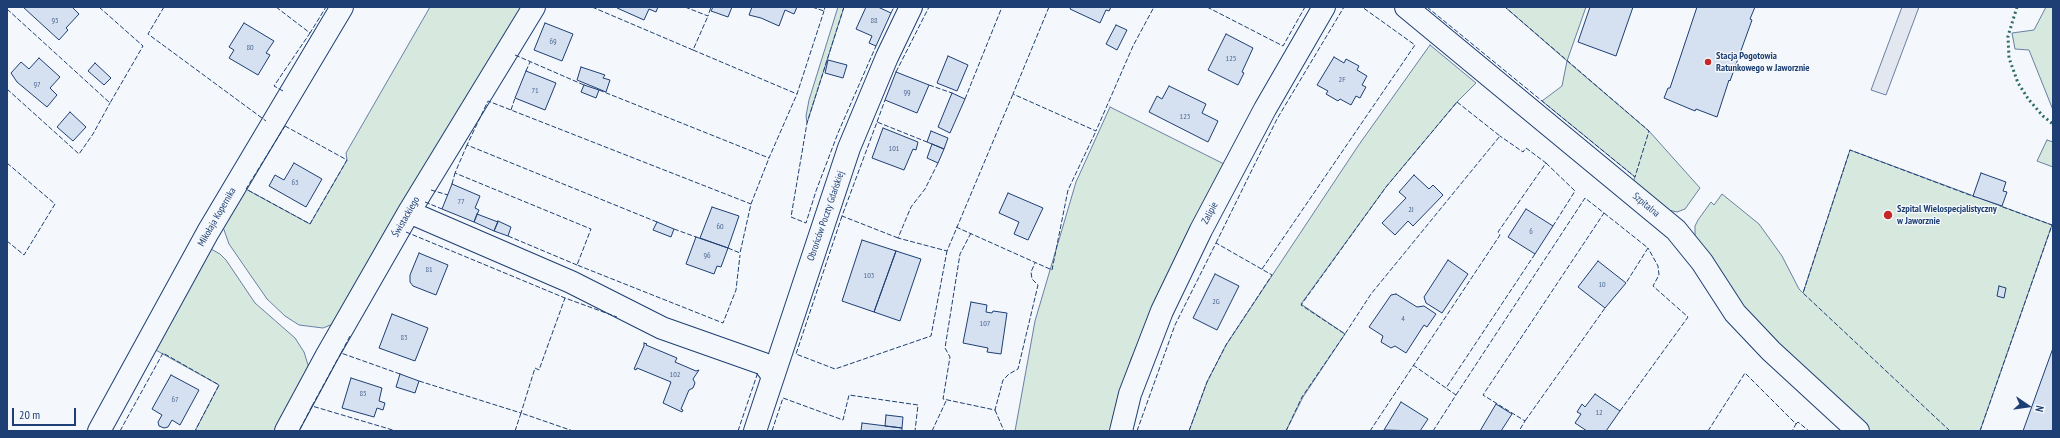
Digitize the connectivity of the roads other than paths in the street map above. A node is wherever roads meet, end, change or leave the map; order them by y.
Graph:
1 (342, 7) edge
2 (534, 7) edge
3 (911, 7) edge
4 (1324, 7) edge
5 (1406, 7) edge
6 (408, 212) junction
7 (773, 376) junction
8 (99, 431) edge
9 (286, 431) edge
10 (755, 431) edge
11 (1121, 431) edge
12 (1858, 431) edge

1 - 8 street, Mikołaja Kopernika
2 - 6 street, Świstackiego
3 - 7 street, Obrońców Poczty Gdańskiej
4 - 11 street, Zalipie
5 - 12 street, Szpitalna
6 - 7 street
6 - 9 street, Świstackiego
7 - 10 street, Obrońców Poczty Gdańskiej

